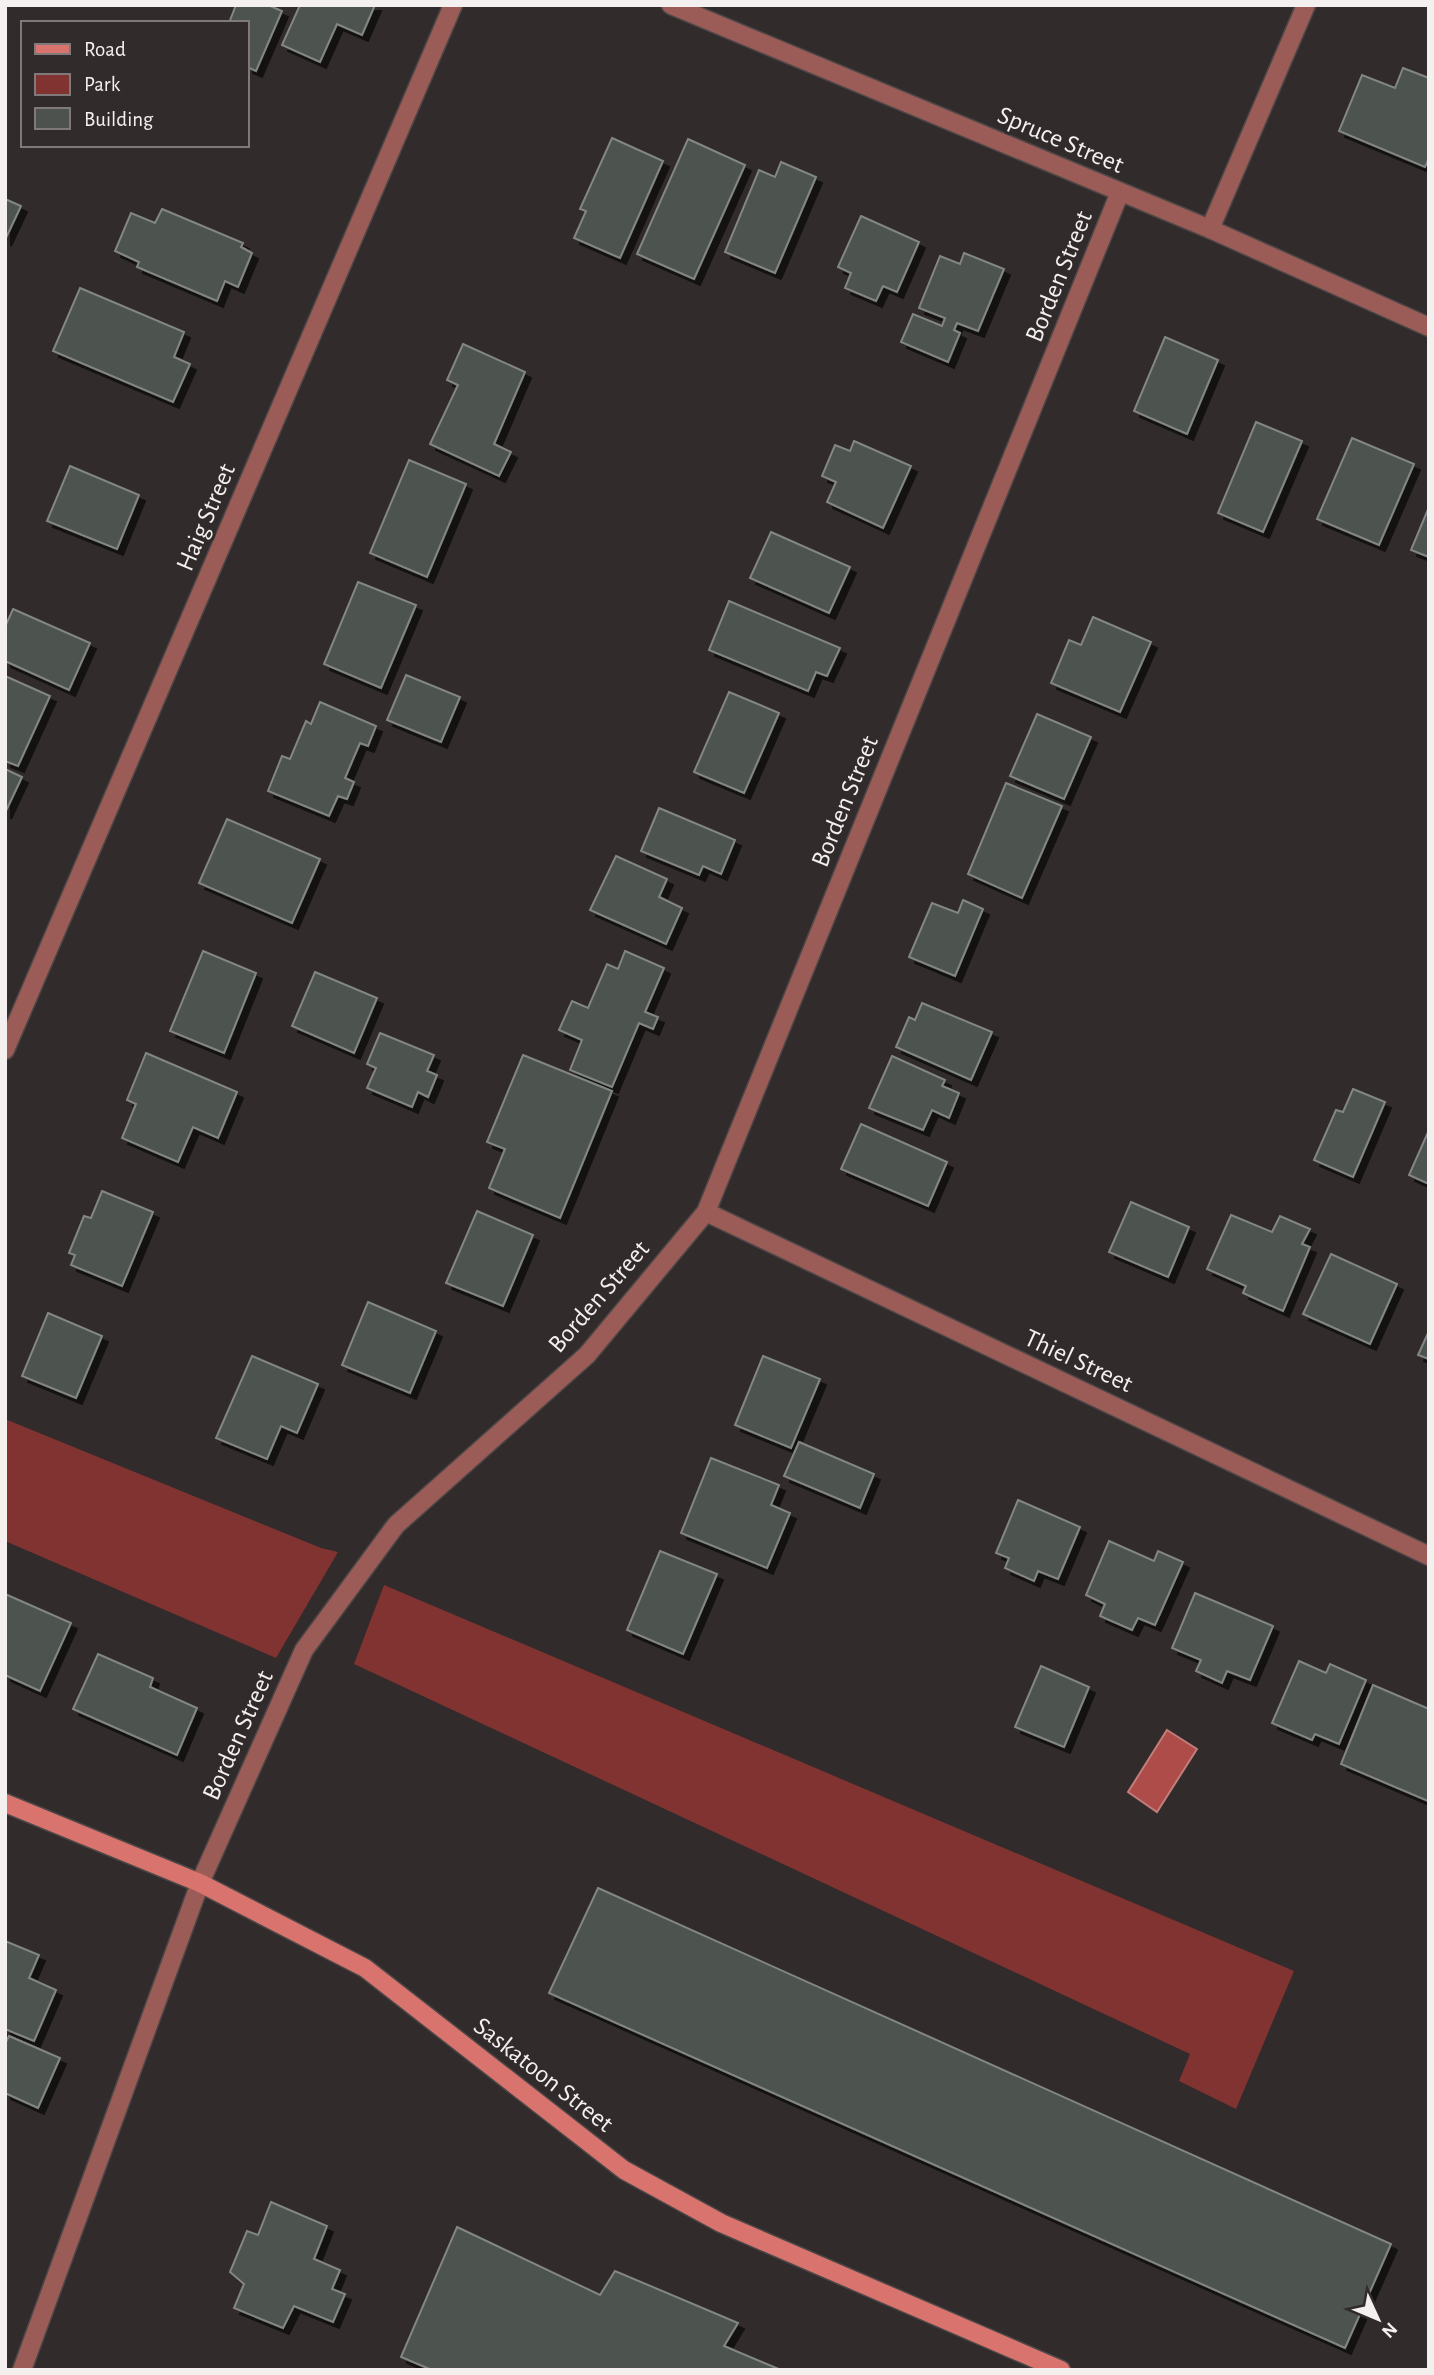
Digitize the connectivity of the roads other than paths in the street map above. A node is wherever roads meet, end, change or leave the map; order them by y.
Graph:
1 (453, 5) edge
2 (671, 5) edge
3 (1307, 5) edge
4 (1120, 192) junction
5 (1210, 229) junction
6 (1429, 327) edge
7 (5, 1050) edge
8 (706, 1212) junction
9 (1429, 1556) edge
10 (5, 1803) edge
11 (200, 1883) junction
12 (22, 2370) edge
13 (1061, 2370) edge

1 - 7 street, Haig Street
2 - 4 street, Spruce Street
3 - 5 street
4 - 5 street, Spruce Street
4 - 8 street, Borden Street
5 - 6 street, Spruce Street
8 - 9 street, Thiel Street
8 - 11 street, Borden Street
10 - 11 street, Saskatoon Street
11 - 12 street, Borden Street
11 - 13 street, Saskatoon Street

